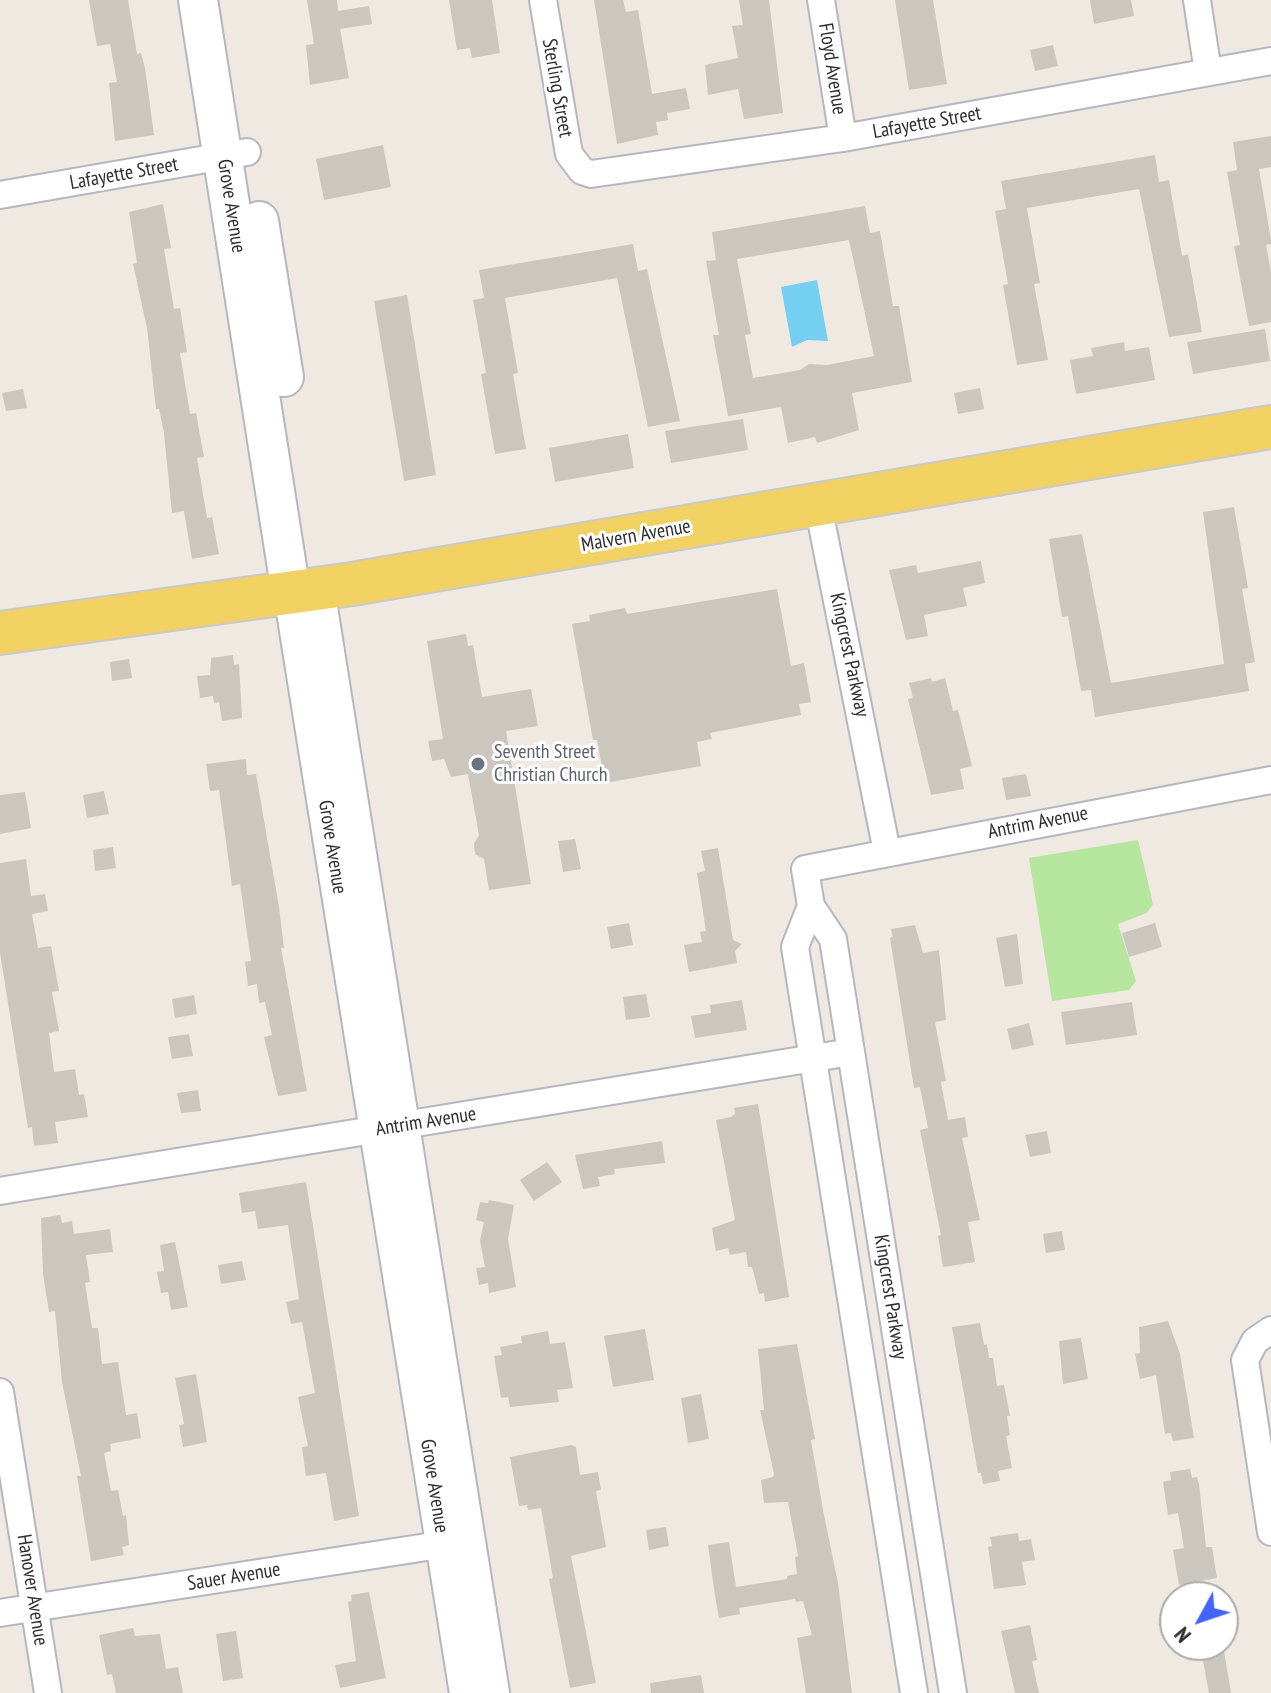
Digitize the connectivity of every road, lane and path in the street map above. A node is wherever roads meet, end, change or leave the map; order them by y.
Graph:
1 (198, 0) edge
2 (224, 0) edge
3 (543, 0) edge
4 (821, 0) edge
5 (1197, 0) edge
6 (1271, 61) edge
7 (1208, 72) junction
8 (843, 138) junction
9 (235, 154) junction
10 (582, 171) joint
11 (0, 195) edge
12 (1271, 427) edge
13 (818, 505) junction
14 (304, 591) junction
15 (0, 633) edge
16 (1271, 780) edge
17 (887, 852) junction
18 (805, 869) joint
19 (811, 906) junction
20 (851, 1052) junction
21 (813, 1059) junction
22 (390, 1128) junction
23 (0, 1191) edge
24 (1271, 1330) edge
25 (0, 1392) edge
26 (1271, 1532) edge
27 (455, 1542) junction
28 (36, 1608) junction
29 (0, 1613) edge
30 (48, 1693) edge
31 (467, 1693) edge
32 (492, 1693) edge
33 (914, 1693) edge
34 (953, 1693) edge

1 - 9 main road, Grove Avenue
2 - 9 main road, Grove Avenue
3 - 10 street, Sterling Street
4 - 8 street, Floyd Avenue
5 - 7 street
6 - 7 street, Lafayette Street
7 - 8 street, Lafayette Street
8 - 10 street, Lafayette Street
9 - 11 street, Lafayette Street
9 - 14 main road, Grove Avenue
12 - 13 main road, Malvern Avenue
13 - 14 main road, Malvern Avenue
13 - 17 street, Kingcrest Parkway
14 - 15 main road, Malvern Avenue
14 - 22 street, Grove Avenue
16 - 17 street, Antrim Avenue
17 - 18 street, Antrim Avenue
18 - 19 street, Kingcrest Parkway
19 - 20 street, Kingcrest Parkway
19 - 21 street, Kingcrest Parkway
20 - 21 street, Antrim Avenue
20 - 34 street, Kingcrest Parkway
21 - 22 street, Antrim Avenue
21 - 33 street, Kingcrest Parkway
22 - 23 street, Antrim Avenue
22 - 27 street, Grove Avenue
24 - 26 street
25 - 28 street, Hanover Avenue
27 - 28 street, Sauer Avenue
27 - 31 street, Grove Avenue
27 - 32 street, Grove Avenue
28 - 29 street, Sauer Avenue
28 - 30 street, Hanover Avenue

